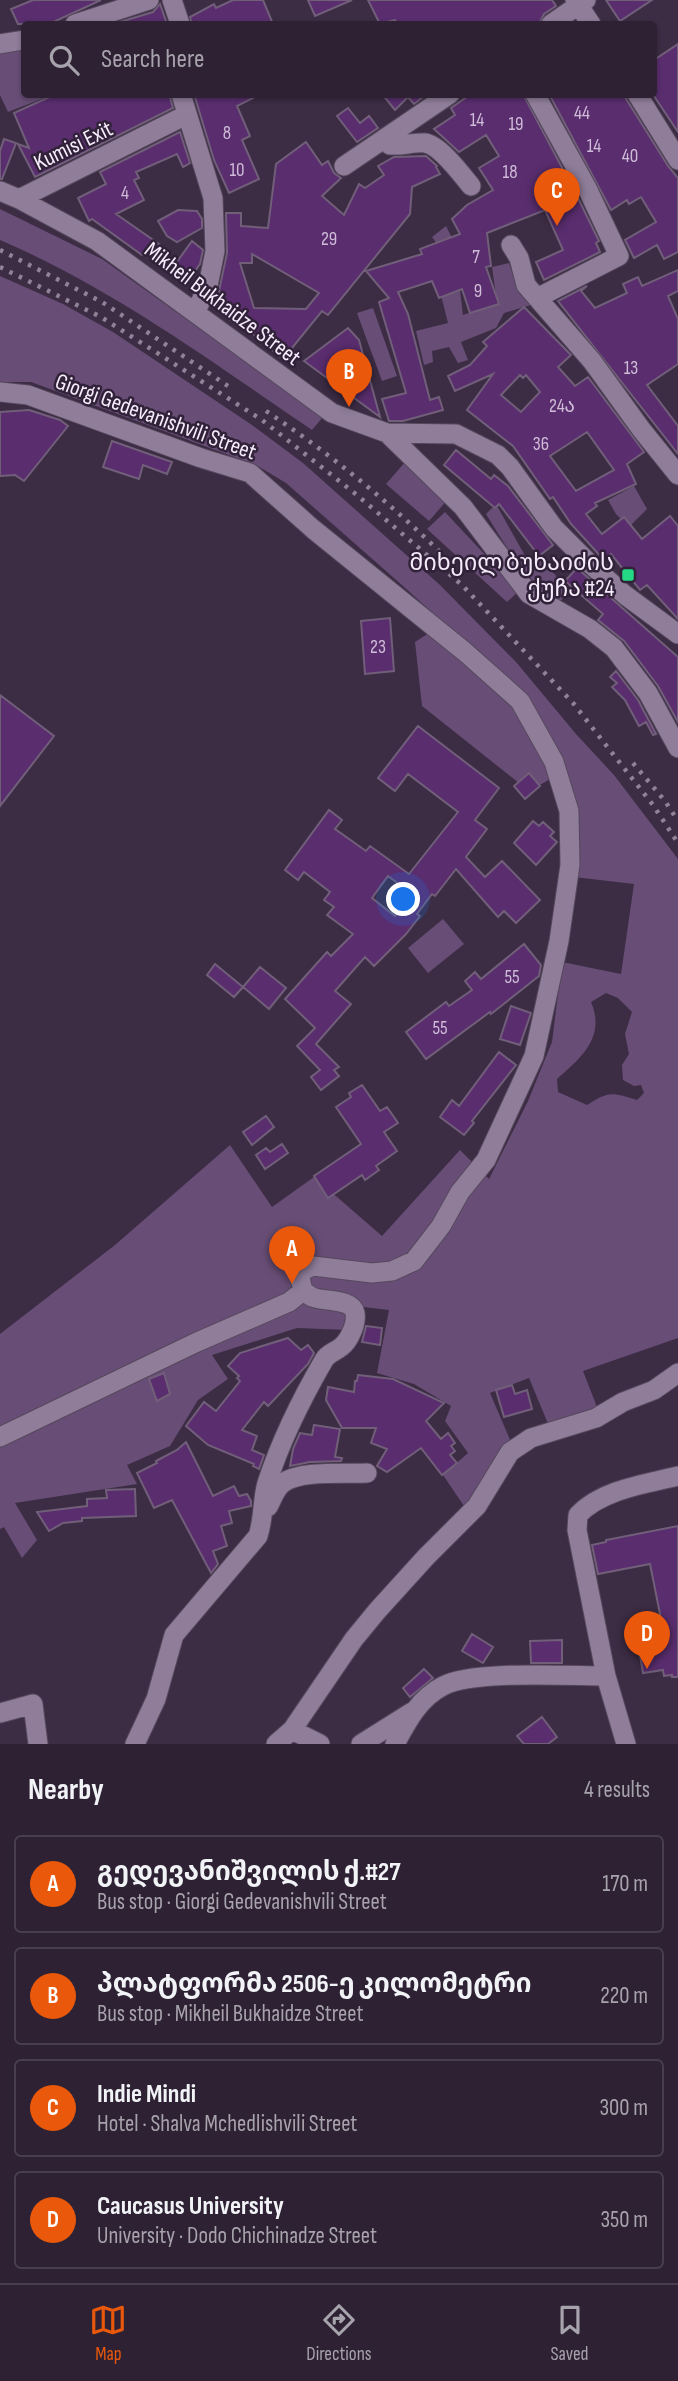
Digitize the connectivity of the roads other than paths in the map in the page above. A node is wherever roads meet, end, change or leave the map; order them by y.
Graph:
1 (149, 0) edge
2 (172, 0) edge
3 (580, 2) edge
4 (84, 21) edge
5 (179, 21) edge
6 (555, 21) edge
7 (590, 21) edge
8 (21, 40) edge
9 (0, 44) edge
10 (182, 98) edge
11 (444, 98) edge
12 (537, 98) edge
13 (639, 98) edge
14 (187, 115) junction
15 (386, 138) junction
16 (678, 160) edge
17 (344, 166) dead end
18 (471, 186) dead end
19 (0, 191) edge
20 (19, 199) junction
21 (511, 245) dead end
22 (537, 298) junction
23 (195, 313) junction
24 (0, 392) edge
25 (387, 433) junction
26 (678, 475) edge
27 (678, 635) edge
28 (678, 748) edge
29 (303, 1291) junction
30 (678, 1373) edge
31 (0, 1437) edge
32 (367, 1473) dead end
33 (678, 1476) edge
34 (264, 1513) junction
35 (606, 1676) junction
36 (412, 1712) junction
37 (0, 1713) edge
38 (292, 1730) junction
39 (38, 1744) edge
40 (135, 1744) edge
41 (276, 1744) edge
42 (320, 1744) edge
43 (361, 1744) edge
44 (395, 1744) edge
45 (626, 1744) edge

1 - 4 street
2 - 5 street
3 - 6 street
3 - 7 street
8 - 9 street
10 - 14 street
11 - 15 street
12 - 22 street
13 - 16 street
14 - 20 street, Kumisi Exit
14 - 23 street
15 - 17 street
15 - 18 street
19 - 20 street, Mikheil Bukhaidze Street
20 - 23 street, Mikheil Bukhaidze Street
21 - 22 street
22 - 26 street
23 - 25 street, Mikheil Bukhaidze Street
24 - 29 street, Giorgi Gedevanishvili Street
25 - 27 street, Mikheil Bukhaidze Street
25 - 28 street
29 - 31 street
29 - 34 street
30 - 38 street
32 - 34 street
33 - 35 street
34 - 40 street
35 - 36 street
35 - 45 street
36 - 43 street
36 - 44 street
37 - 39 street
38 - 41 street
38 - 42 street

